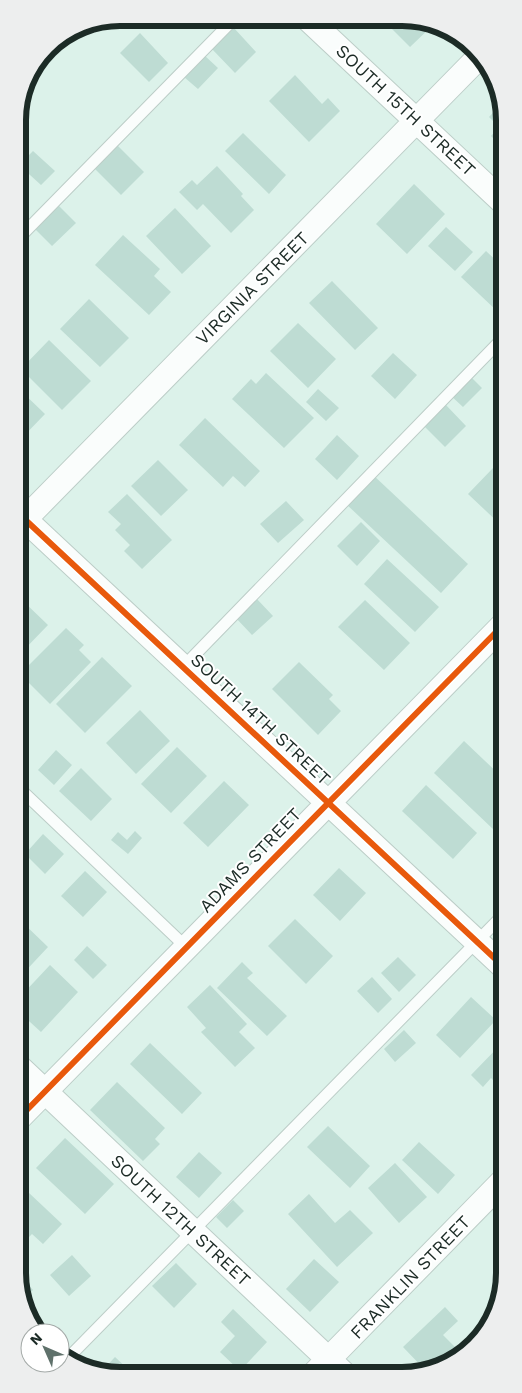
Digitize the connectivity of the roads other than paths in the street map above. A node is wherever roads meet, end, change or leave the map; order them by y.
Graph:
1 (227, 26) edge
2 (316, 26) edge
3 (475, 62) edge
4 (418, 121) junction
5 (496, 195) edge
6 (26, 231) edge
7 (496, 345) edge
8 (26, 512) edge
9 (26, 520) edge
10 (496, 632) edge
11 (183, 667) junction
12 (26, 795) edge
13 (328, 802) junction
14 (496, 922) edge
15 (477, 942) junction
16 (186, 947) junction
17 (496, 960) edge
18 (26, 1073) edge
19 (46, 1092) junction
20 (26, 1111) edge
21 (496, 1189) edge
22 (194, 1231) junction
23 (73, 1354) edge
24 (327, 1367) edge
25 (331, 1367) edge

1 - 6 lane
2 - 4 street, SOUTH 15TH STREET
3 - 4 street, VIRGINIA STREET
4 - 5 street, SOUTH 15TH STREET
4 - 8 street, VIRGINIA STREET
7 - 11 lane
9 - 11 street, SOUTH 14TH STREET
10 - 13 street, ADAMS STREET
11 - 13 street, SOUTH 14TH STREET
12 - 16 lane
13 - 15 street, SOUTH 14TH STREET
13 - 16 street, ADAMS STREET
14 - 15 lane
15 - 17 street, SOUTH 14TH STREET
15 - 22 lane
16 - 19 street, ADAMS STREET
18 - 19 street, SOUTH 12TH STREET
19 - 20 street, ADAMS STREET
19 - 22 street, SOUTH 12TH STREET
21 - 25 street, FRANKLIN STREET
22 - 23 lane
22 - 24 street, SOUTH 12TH STREET

